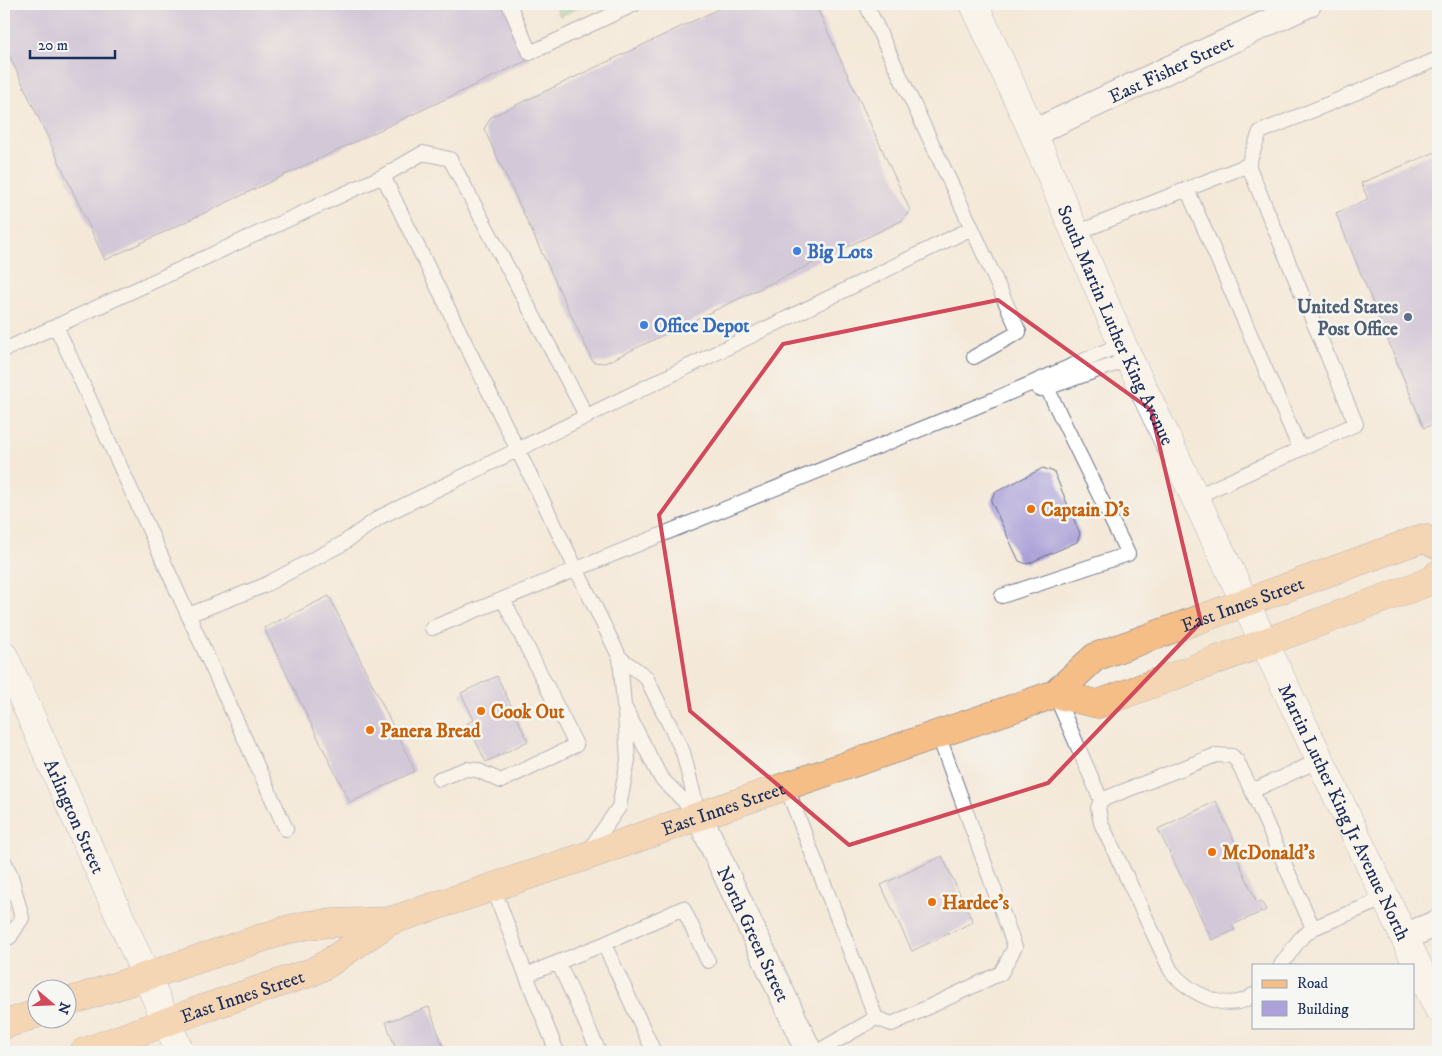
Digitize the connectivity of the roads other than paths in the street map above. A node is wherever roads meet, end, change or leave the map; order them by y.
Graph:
1 (509, 4) edge
2 (635, 4) edge
3 (866, 4) edge
4 (974, 4) edge
5 (1308, 4) edge
6 (1438, 59) edge
7 (1033, 133) junction
8 (1248, 165) junction
9 (383, 176) junction
10 (1187, 189) junction
11 (972, 228) junction
12 (1076, 233) junction
13 (56, 326) junction
14 (4, 350) edge
15 (1126, 352) junction
16 (974, 357) dead end
17 (1048, 388) junction
18 (1008, 393) junction
19 (588, 417) junction
20 (1300, 449) junction
21 (518, 450) junction
22 (1194, 497) junction
23 (1438, 545) edge
24 (577, 570) junction
25 (1438, 574) edge
26 (1002, 596) dead end
27 (503, 599) junction
28 (1244, 602) junction
29 (188, 615) junction
30 (432, 628) dead end
31 (1264, 644) junction
32 (4, 656) edge
33 (620, 658) junction
34 (1055, 694) junction
35 (624, 706) junction
36 (938, 734) junction
37 (1320, 760) junction
38 (439, 780) dead end
39 (786, 786) junction
40 (1252, 791) junction
41 (1100, 800) junction
42 (699, 816) junction
43 (286, 829) dead end
44 (584, 857) junction
45 (4, 861) edge
46 (493, 887) junction
47 (1386, 898) junction
48 (390, 921) junction
49 (1438, 923) edge
50 (1313, 928) junction
51 (1404, 937) junction
52 (4, 940) edge
53 (604, 944) junction
54 (708, 961) dead end
55 (558, 962) junction
56 (1283, 964) edge
57 (526, 975) junction
58 (147, 976) junction
59 (1252, 996) edge
60 (78, 999) edge
61 (1438, 1008) edge
62 (28, 1017) edge
63 (876, 1018) junction
64 (167, 1021) junction
65 (4, 1025) edge
66 (84, 1052) edge
67 (180, 1052) edge
68 (557, 1052) edge
69 (600, 1052) edge
70 (654, 1052) edge
71 (810, 1052) edge
72 (817, 1052) edge

1 - 2 lane
3 - 11 lane
4 - 7 street, South Martin Luther King Avenue
5 - 7 street, East Fisher Street
6 - 8 lane
7 - 12 street, South Martin Luther King Avenue
8 - 10 lane
8 - 20 lane
9 - 13 lane
9 - 19 lane
9 - 21 lane
10 - 12 lane
10 - 20 lane
11 - 16 lane
11 - 19 lane
12 - 15 street, South Martin Luther King Avenue
13 - 14 lane
13 - 29 lane
15 - 17 lane
15 - 18 lane
15 - 22 street, South Martin Luther King Avenue
17 - 18 lane
17 - 26 lane
18 - 24 lane
19 - 21 lane
20 - 22 lane
21 - 24 lane
21 - 29 lane
22 - 28 street, South Martin Luther King Avenue
23 - 28 main road, East Innes Street
24 - 27 lane
24 - 33 lane
25 - 31 main road
27 - 30 lane
27 - 38 lane
28 - 31 street, South Martin Luther King Avenue
28 - 34 main road, East Innes Street
29 - 43 lane
31 - 34 main road
31 - 37 street, Martin Luther King Jr Avenue North
32 - 58 street, Arlington Street
33 - 35 lane
33 - 42 lane
34 - 36 main road, East Innes Street
34 - 41 lane
35 - 42 lane
35 - 44 lane
36 - 39 main road, East Innes Street
36 - 63 lane
37 - 40 lane
37 - 47 street, Martin Luther King Jr Avenue North
39 - 42 main road, East Innes Street
39 - 63 lane
40 - 41 lane
40 - 50 lane
41 - 59 lane
42 - 44 main road, East Innes Street
42 - 71 street, North Green Street
44 - 46 main road, East Innes Street
45 - 52 lane
46 - 48 main road, East Innes Street
46 - 57 lane
47 - 50 lane
47 - 51 street, Martin Luther King Jr Avenue North
48 - 58 main road, East Innes Street
48 - 64 main road, East Innes Street
49 - 51 street
50 - 56 lane
51 - 61 street, Martin Luther King Jr Avenue North
53 - 54 lane
53 - 55 lane
53 - 70 lane
55 - 57 lane
55 - 69 lane
57 - 68 lane
58 - 60 main road, East Innes Street
58 - 64 street, Arlington Street
62 - 65 main road
63 - 72 lane
64 - 66 main road, East Innes Street
64 - 67 street, Arlington Street

